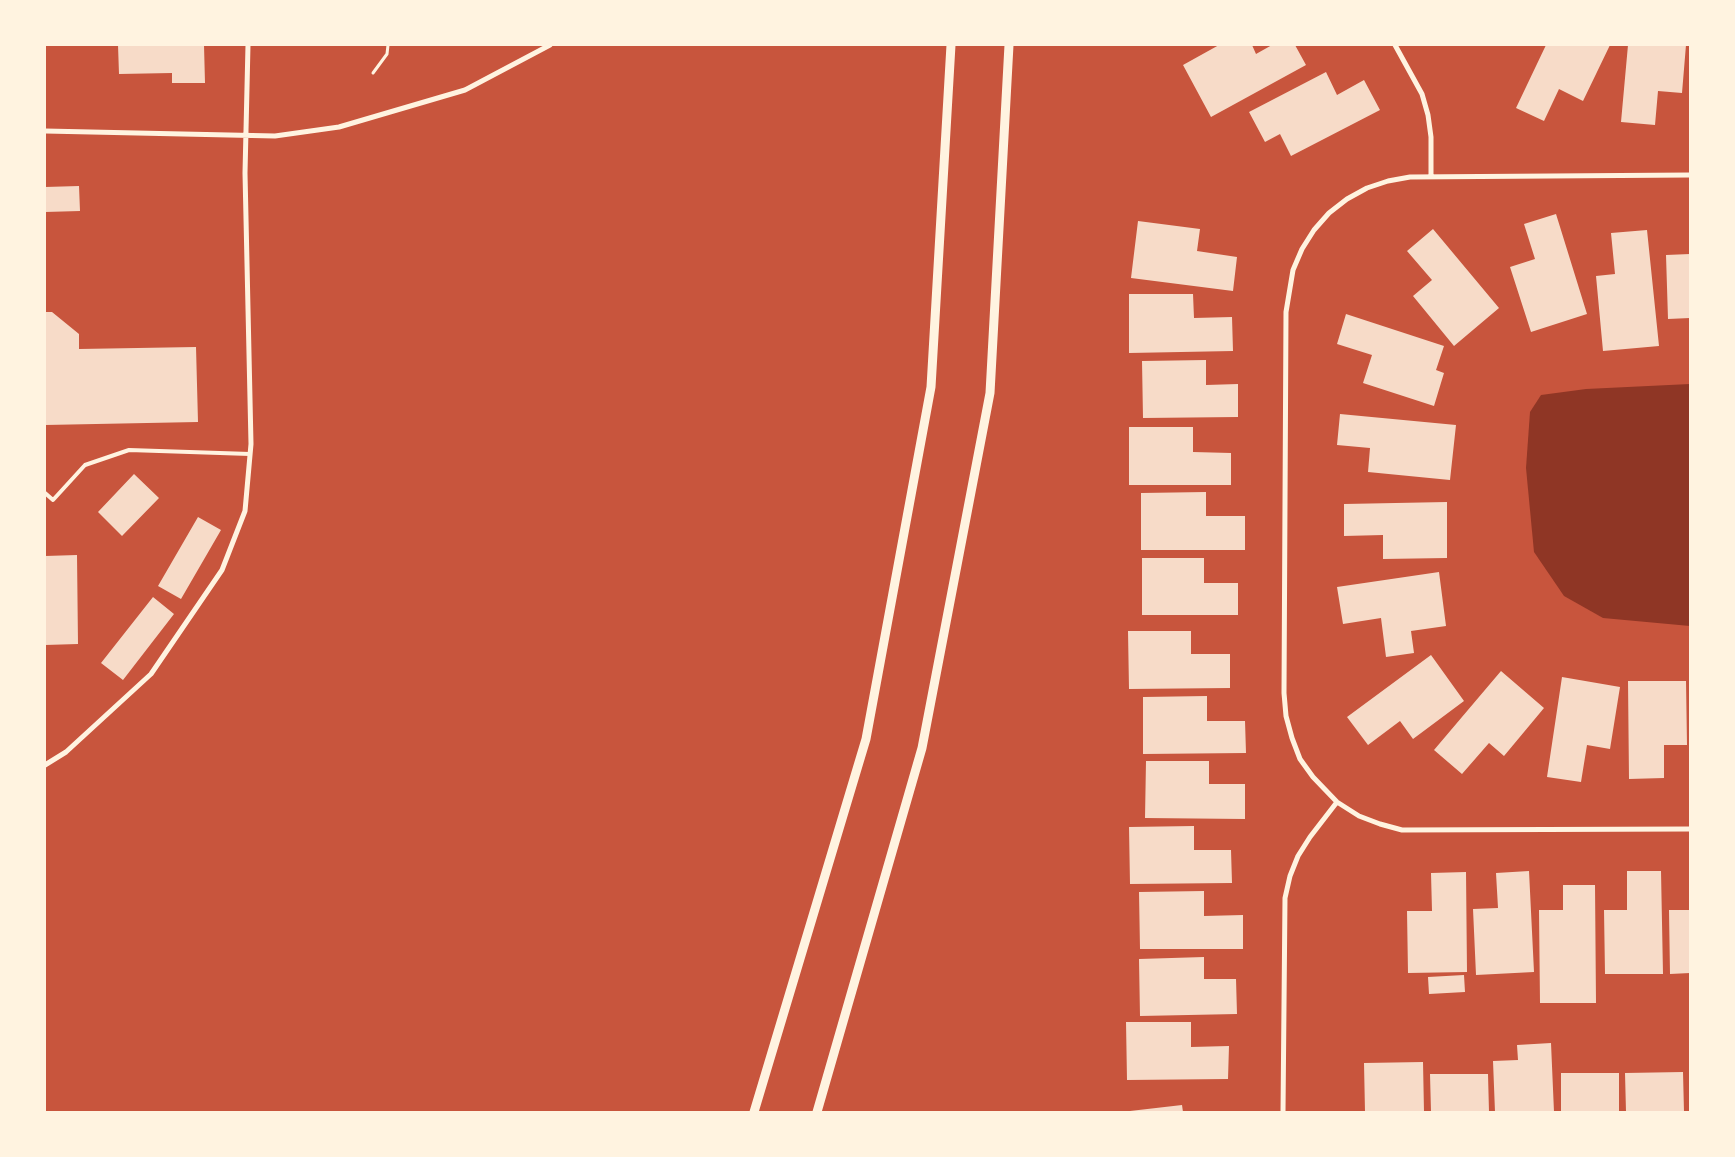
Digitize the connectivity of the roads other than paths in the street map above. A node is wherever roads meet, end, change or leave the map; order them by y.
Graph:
1 (248, 45) edge
2 (550, 45) edge
3 (951, 45) edge
4 (1009, 45) edge
5 (1395, 45) edge
6 (45, 131) edge
7 (247, 136) junction
8 (1690, 175) edge
9 (1431, 176) junction
10 (250, 454) junction
11 (45, 493) edge
12 (45, 765) edge
13 (1337, 802) junction
14 (1690, 829) edge
15 (754, 1112) edge
16 (817, 1112) edge
17 (1283, 1112) edge

1 - 7 street
2 - 7 street
3 - 15 street
4 - 16 street
5 - 9 street
6 - 7 street
7 - 10 street
8 - 9 street
9 - 13 street
10 - 11 lane
10 - 12 street
13 - 14 street
13 - 17 street

